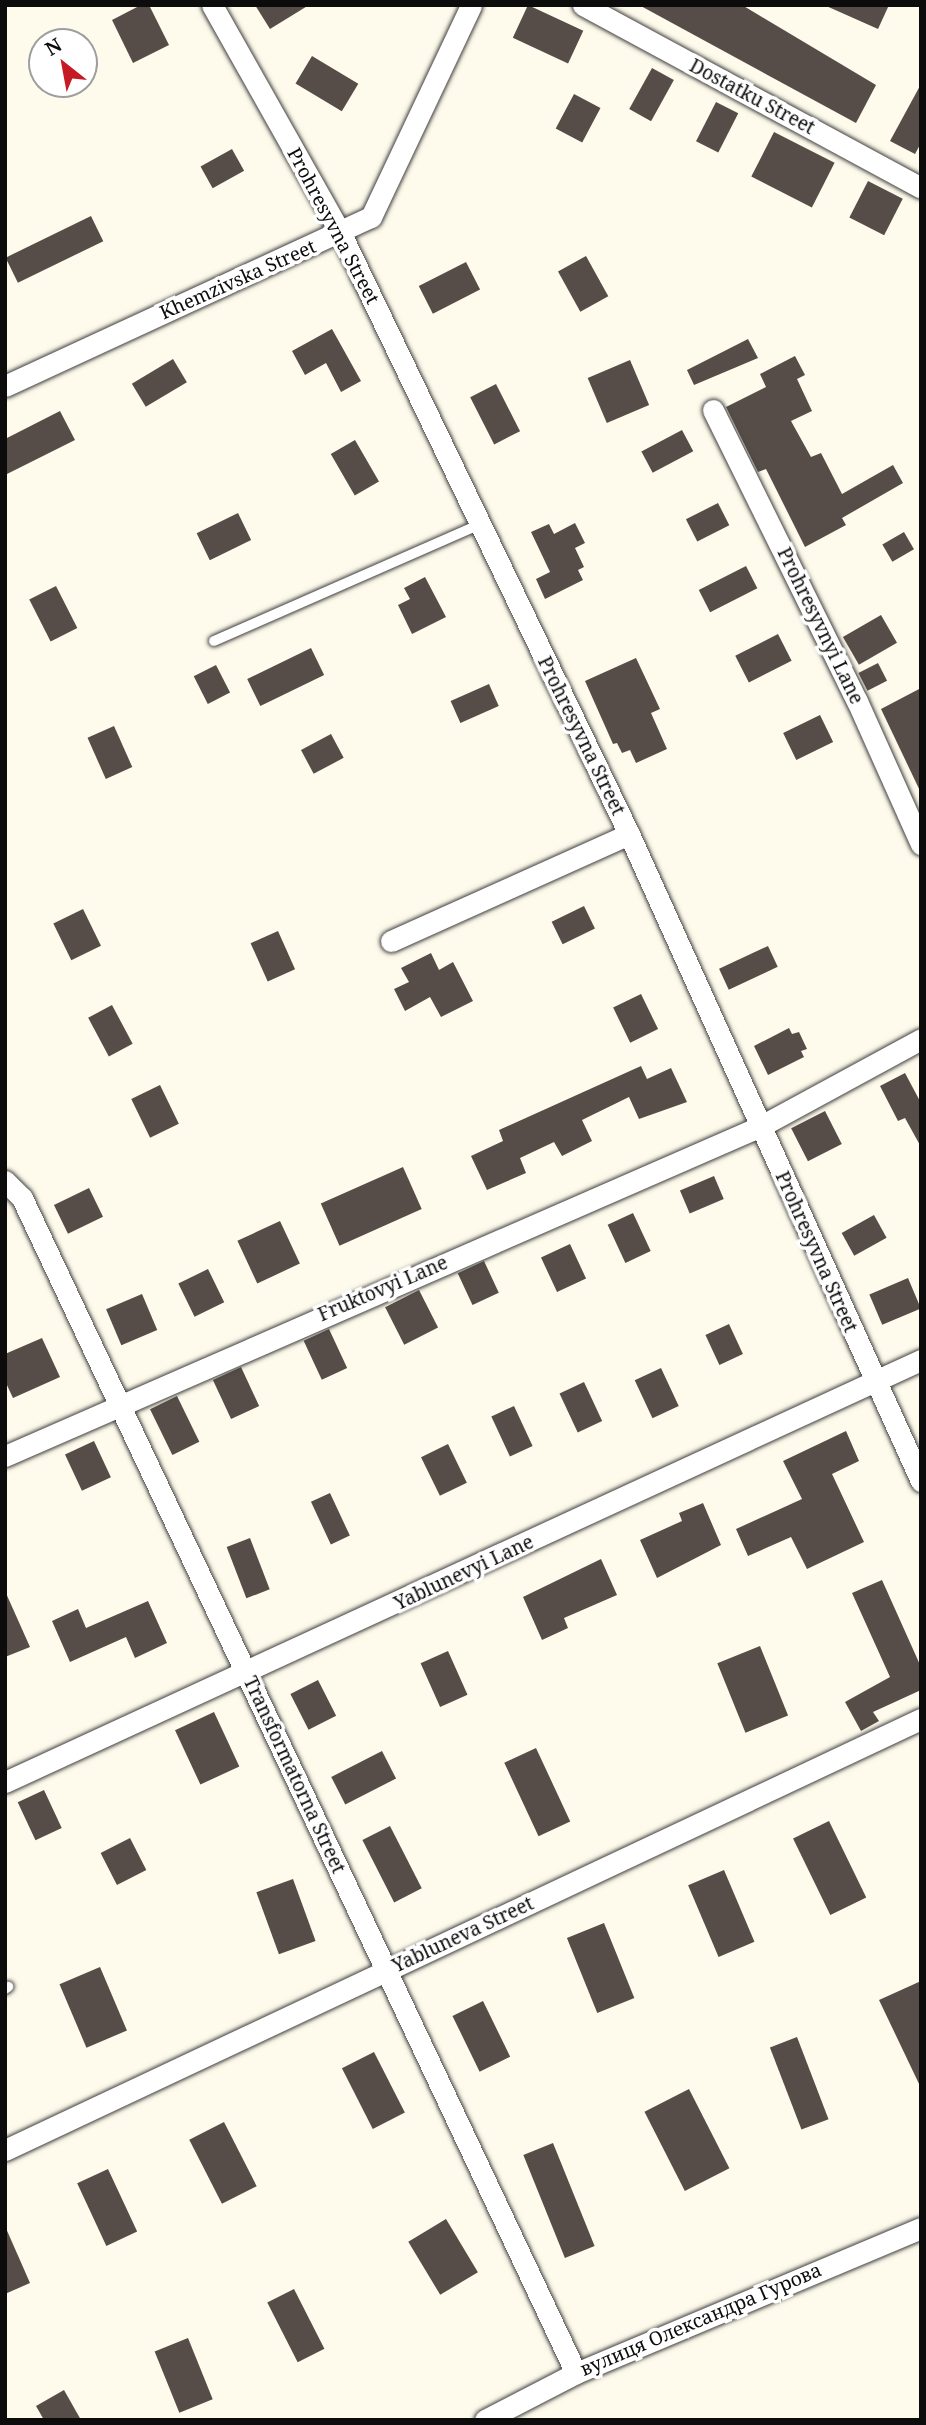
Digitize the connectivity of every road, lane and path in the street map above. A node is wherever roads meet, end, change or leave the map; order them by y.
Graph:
1 (212, 5) edge
2 (471, 5) edge
3 (583, 5) edge
4 (921, 188) edge
5 (341, 234) junction
6 (5, 386) edge
7 (713, 410) dead end
8 (478, 525) junction
9 (214, 641) dead end
10 (629, 834) junction
11 (921, 844) edge
12 (391, 941) dead end
13 (921, 1039) edge
14 (761, 1126) junction
15 (5, 1181) edge
16 (921, 1360) edge
17 (873, 1382) junction
18 (116, 1404) junction
19 (5, 1456) edge
20 (921, 1481) edge
21 (246, 1674) junction
22 (921, 1719) edge
23 (5, 1782) edge
24 (386, 1971) junction
25 (5, 2150) edge
26 (921, 2228) edge
27 (576, 2373) junction
28 (485, 2420) edge

1 - 5 street, Prohresyvna Street
2 - 5 street, Khemzivska Street
3 - 4 street, Dostatku Street
5 - 6 street, Khemzivska Street
5 - 8 street, Prohresyvna Street
7 - 11 street, Prohresyvnyi Lane
8 - 9 lane
8 - 10 street, Prohresyvna Street
10 - 12 street
10 - 14 street, Prohresyvna Street
13 - 14 street
14 - 17 street, Prohresyvna Street
14 - 18 street, Fruktovyi Lane
15 - 18 street, Transformatorna Street
16 - 17 street, Yablunevyi Lane
17 - 20 street, Prohresyvna Street
17 - 21 street, Yablunevyi Lane
18 - 19 street, Fruktovyi Lane
18 - 21 street, Transformatorna Street
21 - 23 street, Yablunevyi Lane
21 - 24 street, Transformatorna Street
22 - 24 street, Yabluneva Street
24 - 25 street, Yabluneva Street
24 - 27 street, Transformatorna Street
26 - 27 street, вулиця Олександра Гурова
27 - 28 street, вулиця Олександра Гурова

